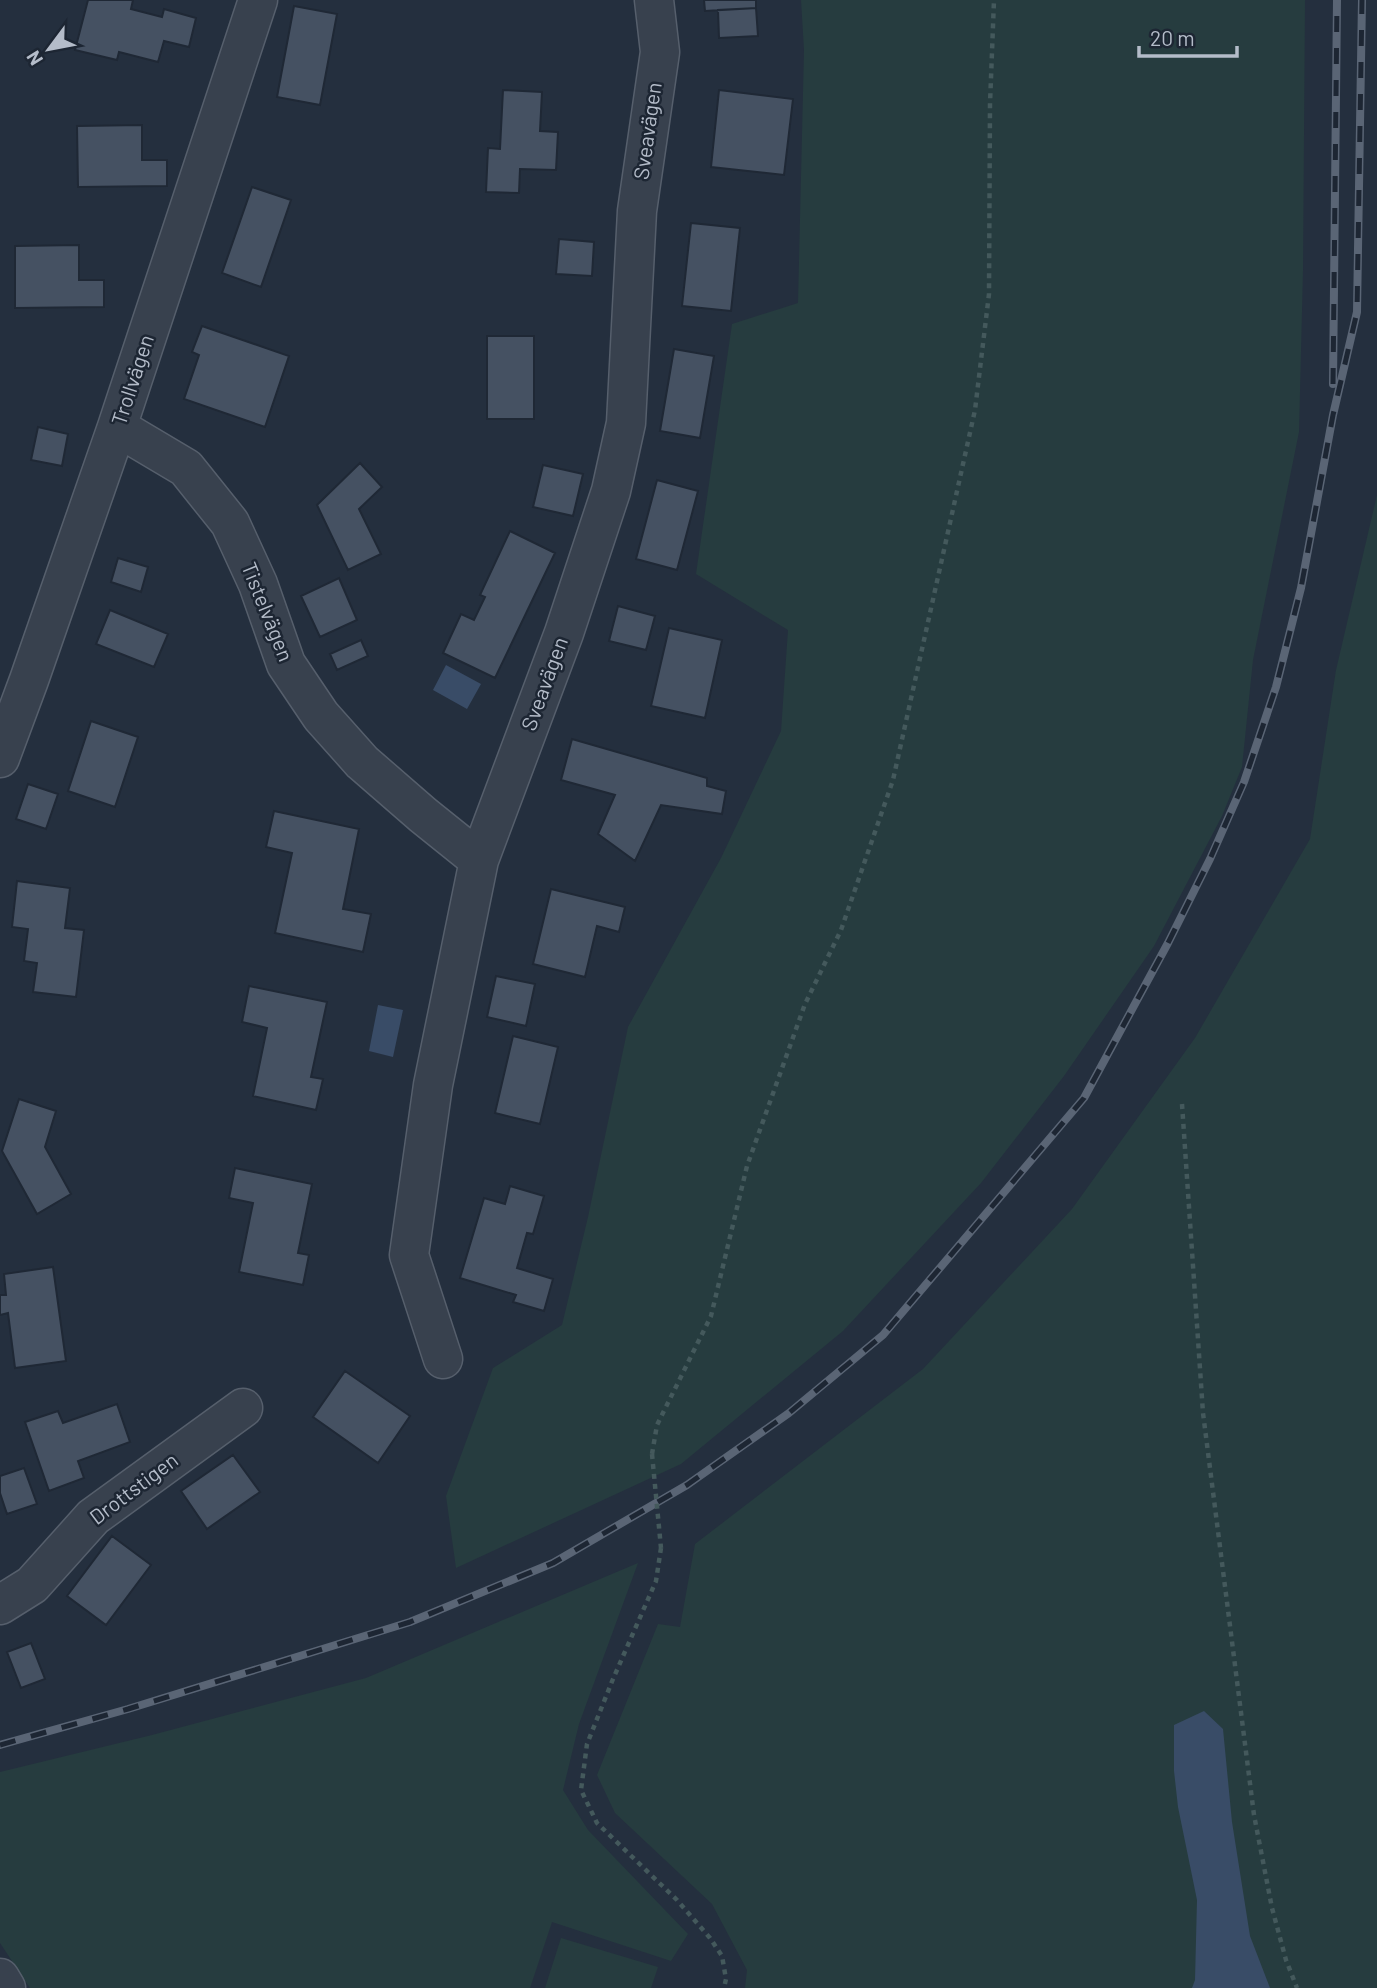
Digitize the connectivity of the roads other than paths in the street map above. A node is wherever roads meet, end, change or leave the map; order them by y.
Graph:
1 (258, 0) edge
2 (654, 0) edge
3 (117, 427) junction
4 (0, 758) edge
5 (479, 860) junction
6 (443, 1359) dead end
7 (243, 1408) dead end
8 (0, 1605) edge
9 (0, 1978) edge
10 (6, 1988) edge

1 - 3 street, Trollvägen
2 - 5 street, Sveavägen
3 - 4 street, Trollvägen
3 - 5 street, Tistelvägen
5 - 6 street, Sveavägen
7 - 8 street, Drottstigen
9 - 10 street

